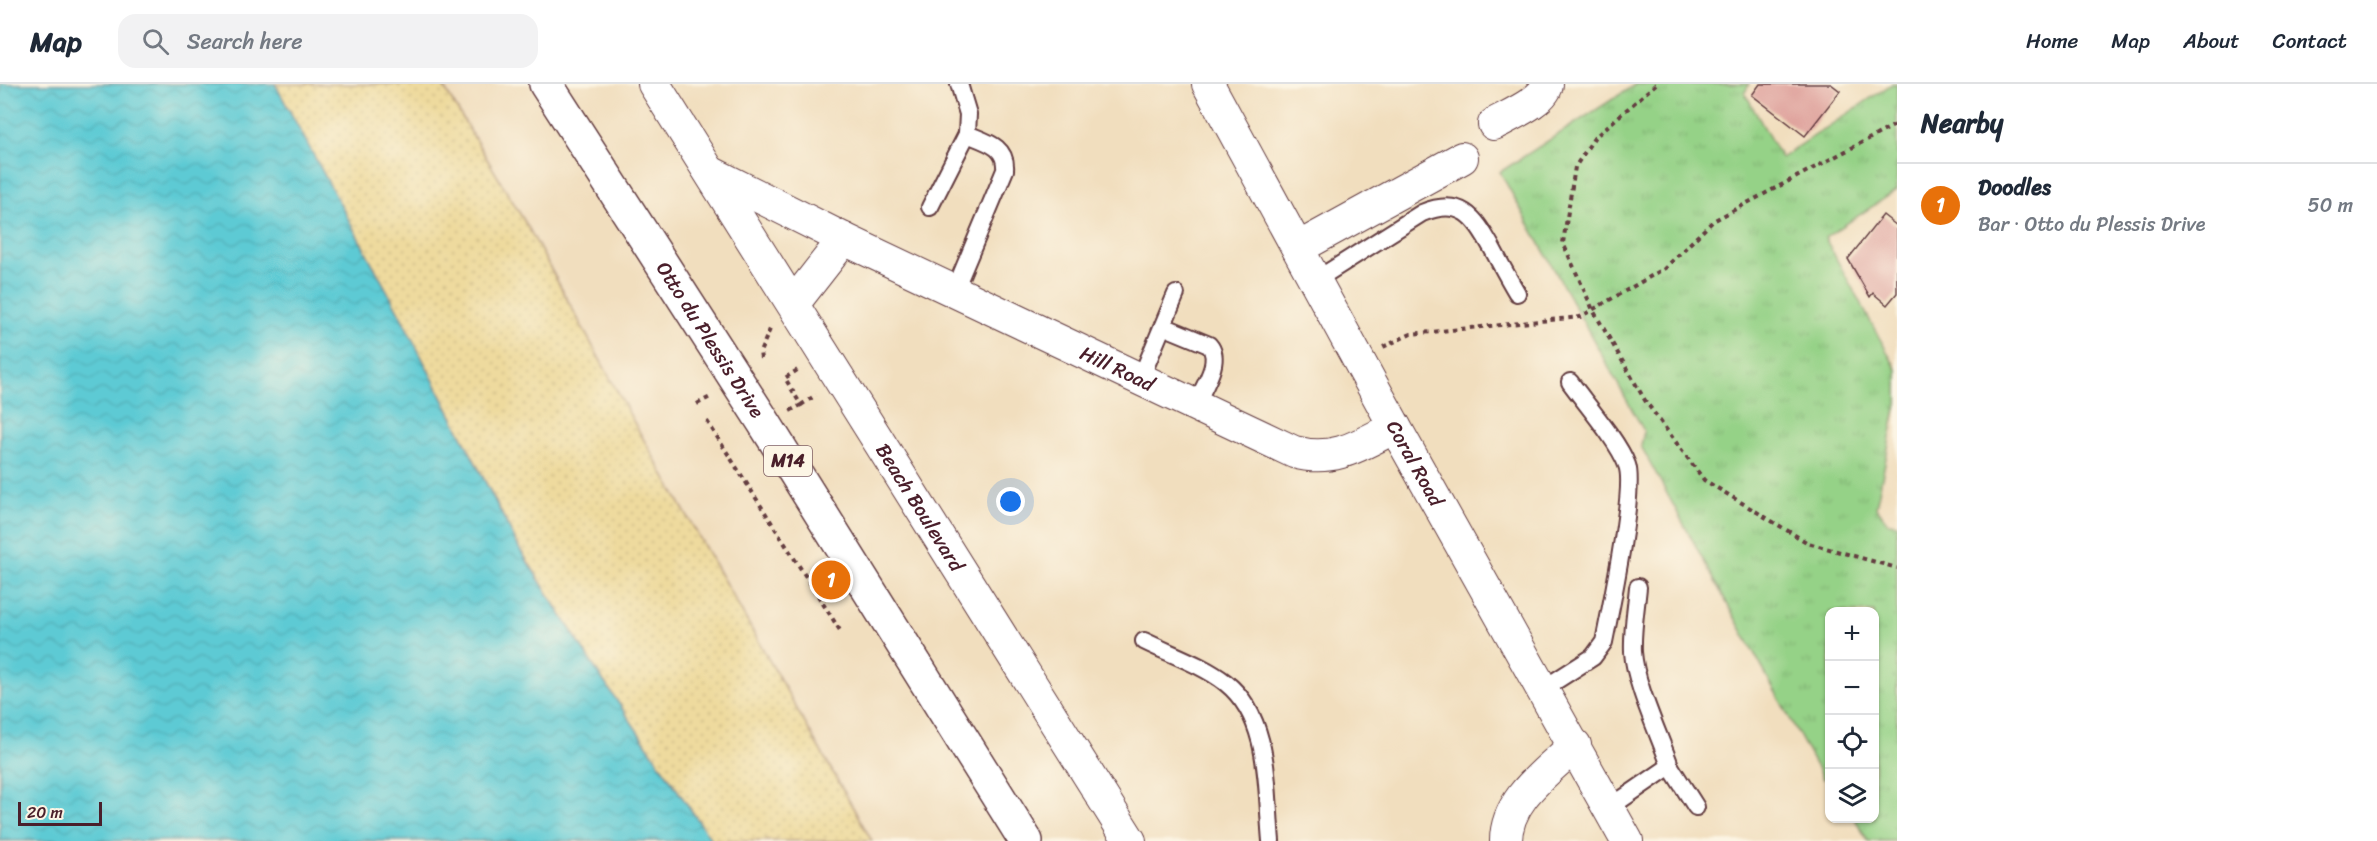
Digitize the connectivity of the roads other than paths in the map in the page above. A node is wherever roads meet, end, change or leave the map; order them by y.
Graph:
1 (546, 84) edge
2 (654, 84) edge
3 (959, 84) edge
4 (1208, 84) edge
5 (1547, 84) edge
6 (1494, 124) dead end
7 (967, 134) junction
8 (1462, 158) dead end
9 (711, 173) junction
10 (930, 207) dead end
11 (844, 239) junction
12 (1298, 248) junction
13 (1316, 280) junction
14 (954, 292) junction
15 (1517, 293) dead end
16 (1176, 294) dead end
17 (794, 303) junction
18 (1163, 326) junction
19 (1140, 380) junction
20 (1570, 382) dead end
21 (1195, 406) junction
22 (1395, 426) junction
23 (1638, 587) dead end
24 (1144, 642) dead end
25 (1543, 689) junction
26 (1575, 745) junction
27 (1670, 766) junction
28 (1696, 807) dead end
29 (1609, 808) junction
30 (1026, 841) edge
31 (1130, 841) edge
32 (1271, 841) edge
33 (1506, 841) edge
34 (1627, 841) edge

1 - 30 main road, Otto du Plessis Drive / M14
2 - 9 street, Beach Boulevard
3 - 7 lane
4 - 12 street, Coral Road
5 - 6 street
7 - 10 lane
7 - 14 lane
8 - 12 street
9 - 11 street, Hill Road
9 - 17 street, Beach Boulevard
11 - 14 street, Hill Road
11 - 17 street
12 - 13 street, Coral Road
13 - 15 lane
13 - 22 street, Coral Road
14 - 19 street, Hill Road
16 - 18 lane
17 - 31 street, Beach Boulevard
18 - 19 lane
18 - 21 lane
19 - 21 street, Hill Road
20 - 25 lane
21 - 22 street, Hill Road
22 - 25 street, Coral Road
23 - 27 lane
24 - 32 lane
25 - 26 street, Coral Road
26 - 29 street, Coral Road
26 - 33 street
27 - 28 lane
27 - 29 lane
29 - 34 street, Coral Road

